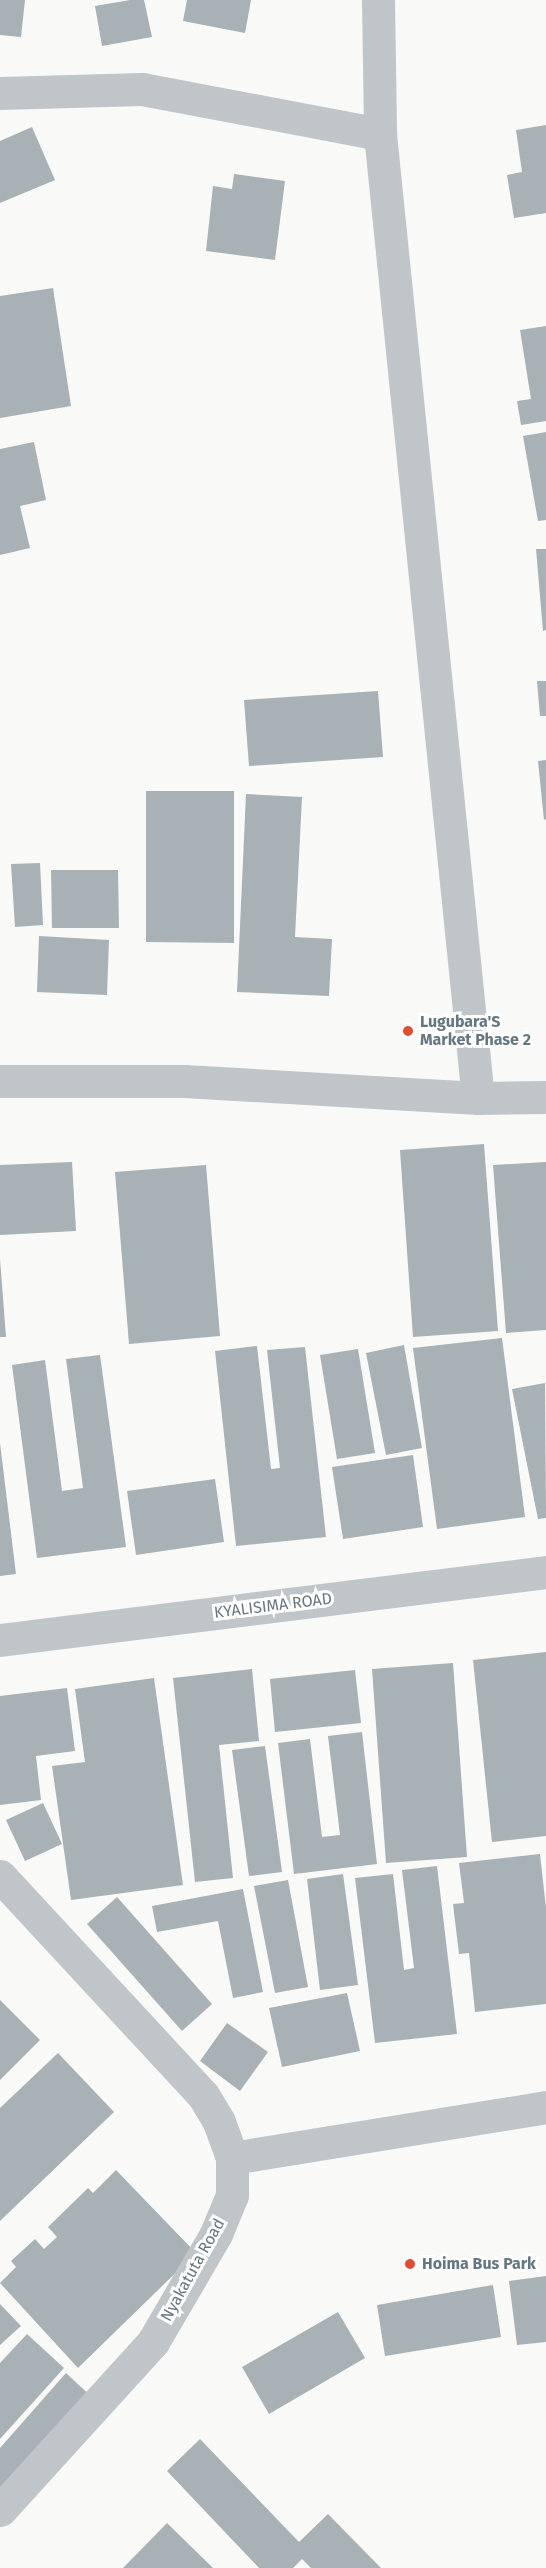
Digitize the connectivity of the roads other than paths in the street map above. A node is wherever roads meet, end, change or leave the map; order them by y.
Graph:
1 (378, 0) edge
2 (0, 93) edge
3 (380, 134) junction
4 (0, 1081) edge
5 (546, 1097) edge
6 (478, 1098) junction
7 (546, 1572) edge
8 (0, 1640) edge
9 (0, 1876) edge
10 (546, 2107) edge
11 (232, 2158) junction
12 (0, 2510) edge

1 - 3 street
2 - 3 street
3 - 6 street
4 - 6 street
5 - 6 street
7 - 8 street, KYALISIMA ROAD
9 - 11 street, Nyakatuta Road
10 - 11 street
11 - 12 street, Nyakatuta Road

